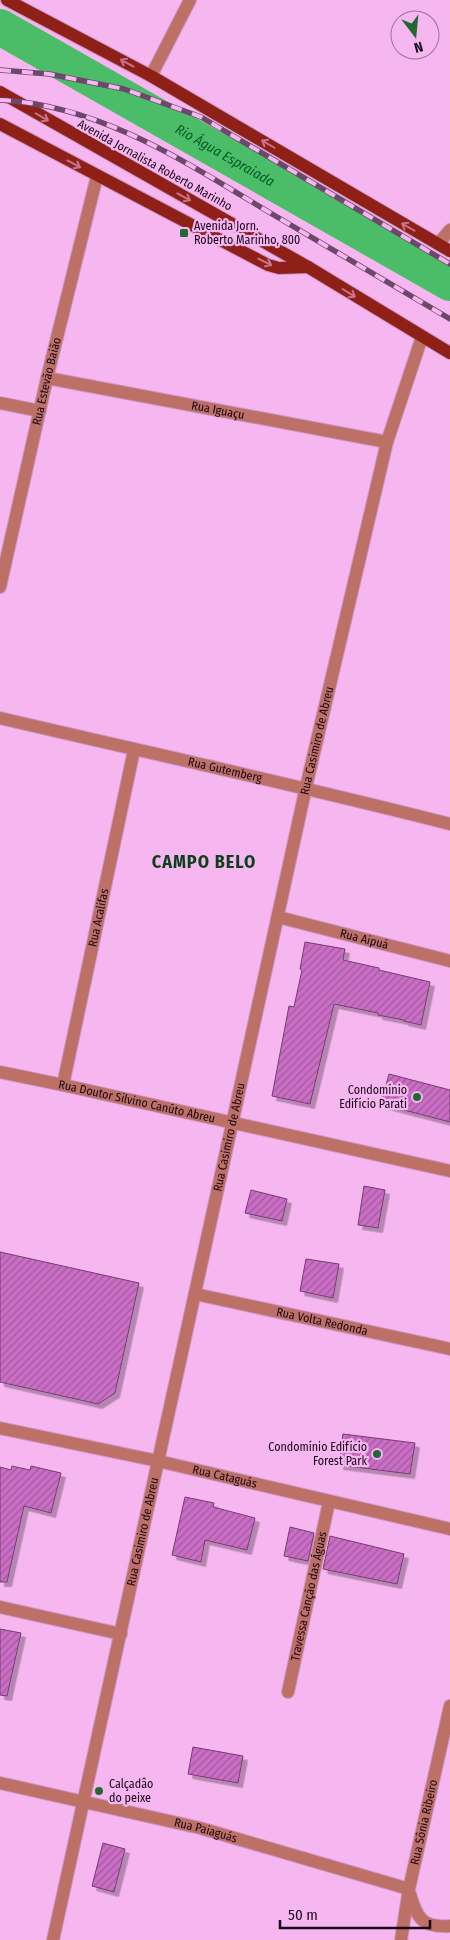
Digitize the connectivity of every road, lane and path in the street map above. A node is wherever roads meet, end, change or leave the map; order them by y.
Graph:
1 (7, 0) edge
2 (190, 0) edge
3 (151, 76) junction
4 (0, 92) edge
5 (0, 124) edge
6 (97, 176) junction
7 (450, 230) edge
8 (438, 244) junction
9 (450, 251) edge
10 (308, 267) junction
11 (422, 337) junction
12 (450, 353) edge
13 (47, 378) junction
14 (0, 403) edge
15 (40, 411) junction
16 (387, 442) junction
17 (0, 586) edge
18 (0, 718) edge
19 (134, 750) junction
20 (306, 788) junction
21 (450, 824) edge
22 (278, 917) junction
23 (450, 961) edge
24 (0, 1072) edge
25 (63, 1085) junction
26 (232, 1124) junction
27 (450, 1171) edge
28 (195, 1294) junction
29 (450, 1349) edge
30 (0, 1428) edge
31 (158, 1461) junction
32 (329, 1502) junction
33 (450, 1529) edge
34 (0, 1607) edge
35 (120, 1634) junction
36 (288, 1692) dead end
37 (450, 1706) edge
38 (0, 1783) edge
39 (84, 1802) junction
40 (409, 1889) junction
41 (450, 1926) edge
42 (53, 1940) edge
43 (401, 1940) edge

3 -> 1 main road
2 - 3 street
8 -> 3 main road
4 -> 10 main road, Avenida Jornalista Roberto Marinho
5 -> 6 main road
6 -> 10 main road
6 - 13 street, Rua Estevão Baião
7 - 8 street
8 - 9 main road
10 -> 11 main road, Avenida Jornalista Roberto Marinho
11 - 12 main road, Avenida Jornalista Roberto Marinho
11 - 16 street, Rua Casimiro de Abreu
13 - 15 street, Rua Estevão Baião
13 - 16 street, Rua Iguaçu
14 - 15 street
15 - 17 street, Rua Estevão Baião
16 - 20 street, Rua Casimiro de Abreu
18 - 19 street, Rua Gutemberg
19 - 20 street, Rua Gutemberg
19 - 25 street, Rua Acalifas
20 - 21 street, Rua Gutemberg
20 - 22 street, Rua Casimiro de Abreu
22 - 23 street, Rua Aipuá
22 - 26 street, Rua Casimiro de Abreu
24 - 25 street, Rua Doutor Silvino Canúto Abreu
25 - 26 street, Rua Doutor Silvino Canúto Abreu
26 - 27 street, Rua Doutor Silvino Canúto Abreu
26 - 28 street, Rua Casimiro de Abreu
28 - 29 street, Rua Volta Redonda
28 - 31 street, Rua Casimiro de Abreu
30 - 31 street, Rua Cataguás
31 - 32 street, Rua Cataguás
31 - 35 street, Rua Casimiro de Abreu
32 - 33 street, Rua Cataguás
32 - 36 street, Travessa Canção das Águas
34 - 35 street
35 - 39 street, Rua Casimiro de Abreu
37 - 40 street, Rua Sônia Ribeiro
38 - 39 street, Rua Paiaguás
39 - 40 street, Rua Paiaguás
39 - 42 street, Rua Casimiro de Abreu
40 - 41 street
40 - 43 street, Rua Sônia Ribeiro

